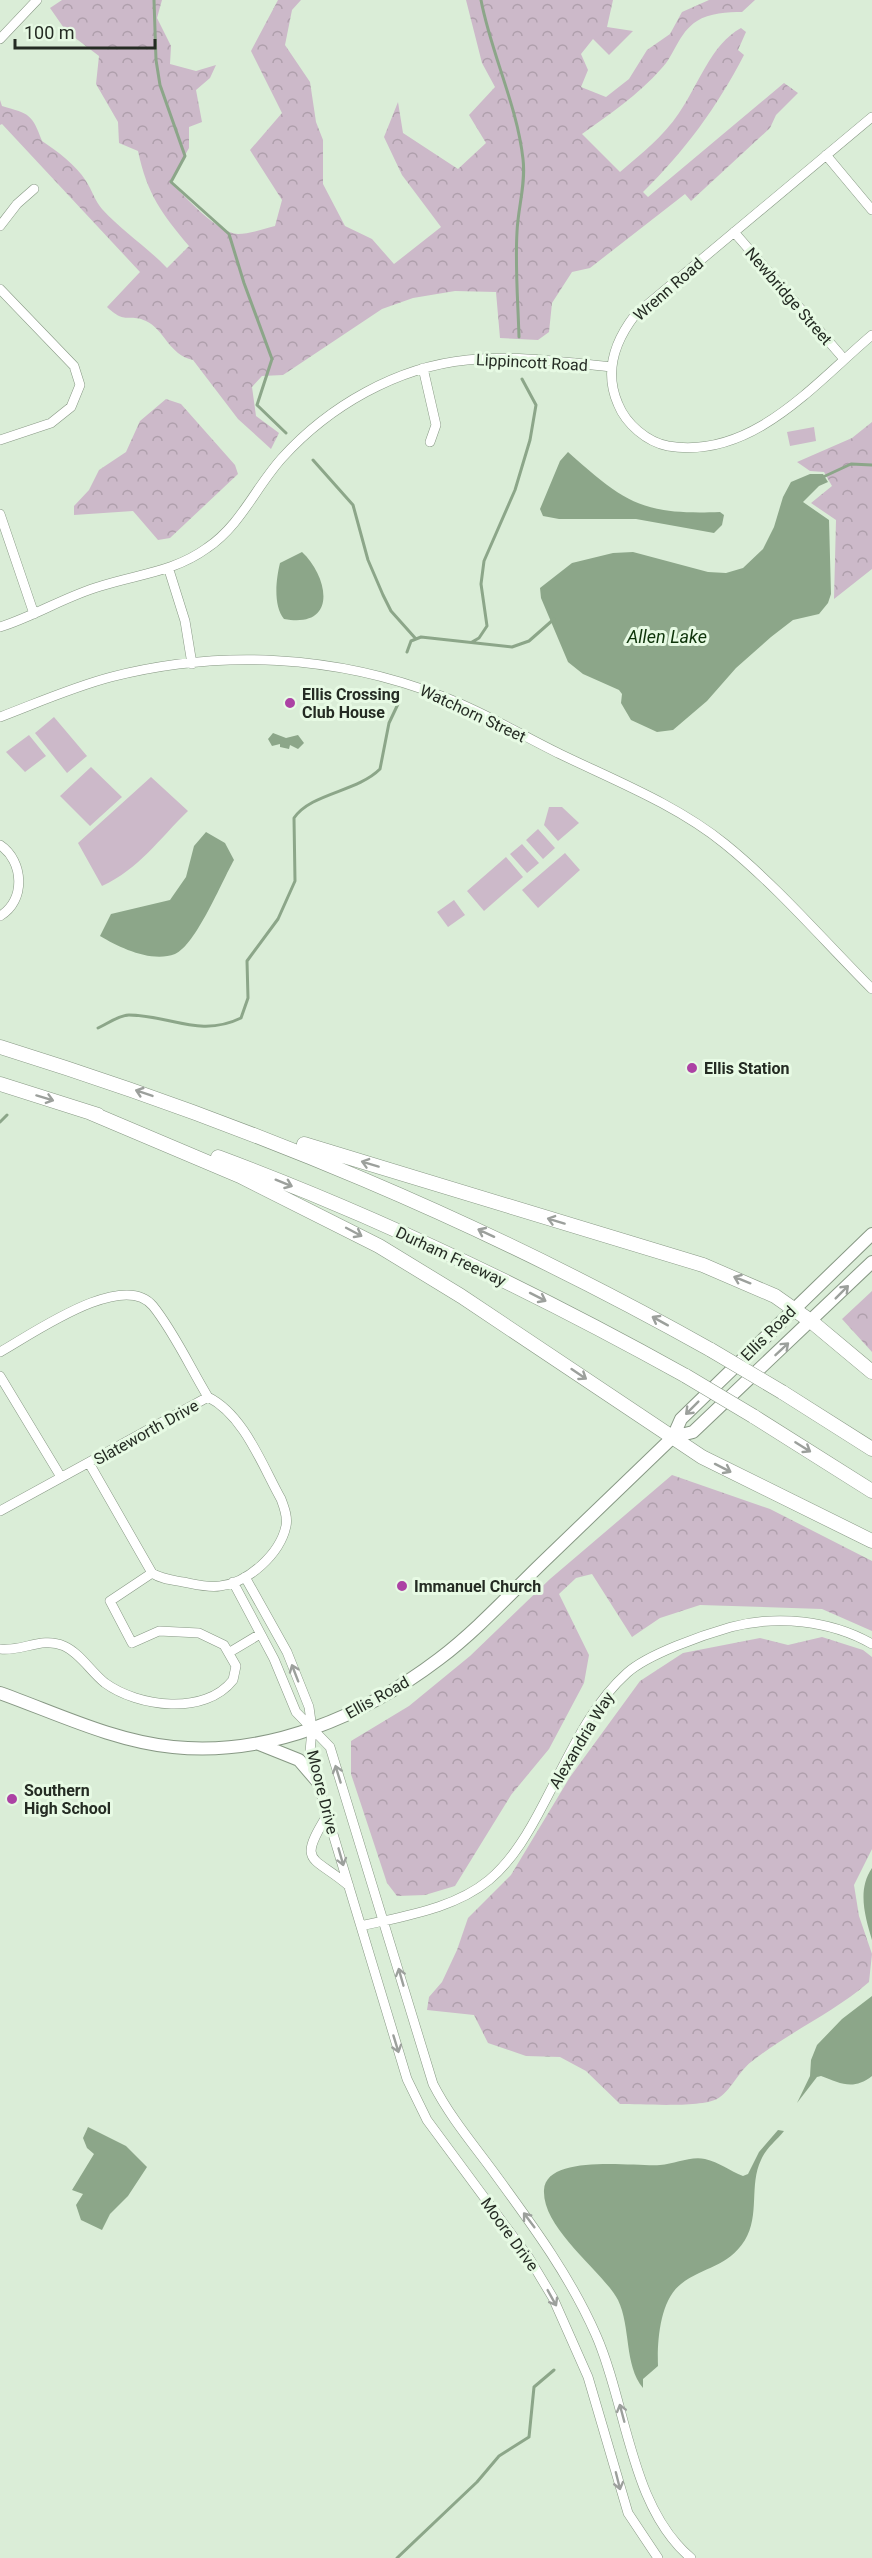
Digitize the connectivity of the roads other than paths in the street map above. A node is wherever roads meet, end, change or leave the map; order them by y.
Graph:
1 (37, 0) edge
2 (0, 39) edge
3 (872, 117) edge
4 (826, 155) junction
5 (34, 189) dead end
6 (872, 210) edge
7 (0, 226) edge
8 (734, 232) junction
9 (0, 289) edge
10 (872, 335) edge
11 (843, 359) junction
12 (612, 367) junction
13 (423, 368) junction
14 (0, 440) edge
15 (430, 442) dead end
16 (0, 514) edge
17 (169, 570) junction
18 (34, 614) junction
19 (0, 627) edge
20 (192, 664) junction
21 (0, 717) edge
22 (0, 845) edge
23 (0, 916) edge
24 (872, 989) edge
25 (0, 1047) edge
26 (0, 1084) edge
27 (199, 1112) junction
28 (91, 1113) junction
29 (872, 1234) edge
30 (872, 1262) edge
31 (793, 1308) junction
32 (812, 1322) junction
33 (0, 1352) edge
34 (872, 1372) edge
35 (0, 1376) edge
36 (208, 1397) junction
37 (673, 1437) junction
38 (872, 1449) edge
39 (89, 1463) junction
40 (61, 1478) junction
41 (872, 1491) edge
42 (0, 1511) edge
43 (872, 1541) edge
44 (152, 1573) junction
45 (245, 1577) junction
46 (233, 1582) junction
47 (260, 1634) junction
48 (872, 1644) edge
49 (0, 1649) edge
50 (230, 1652) junction
51 (0, 1693) edge
52 (312, 1729) junction
53 (258, 1744) junction
54 (317, 1781) junction
55 (328, 1814) junction
56 (349, 1886) junction
57 (385, 1920) junction
58 (361, 1926) junction
59 (658, 2558) edge
60 (691, 2558) edge

1 - 2 street
3 - 4 street, Wrenn Road
4 - 6 street
4 - 8 street, Wrenn Road
5 - 7 street
8 - 11 street, Newbridge Street
8 - 12 street, Wrenn Road
9 - 14 street
10 - 11 street, Wrenn Road
11 - 12 street, Wrenn Road
12 - 13 street, Lippincott Road
13 - 15 street
13 - 17 street, Lippincott Road
16 - 18 street
17 - 18 street, Lippincott Road
17 - 20 street
18 - 19 street, Lippincott Road
20 - 21 street, Watchorn Street
20 - 24 street, Watchorn Street
22 - 23 street
27 -> 25 highway
26 -> 28 highway, Durham Freeway
31 -> 27 highway
38 -> 27 highway, bridge
28 -> 37 highway
28 -> 41 highway, Durham Freeway, bridge
29 - 31 main road, Ellis Road
32 -> 30 main road, Ellis Road
31 - 32 highway
31 -> 37 main road, Ellis Road
32 - 34 highway
37 -> 32 main road, Ellis Road
33 - 36 street, Slateworth Drive
35 - 40 street
36 - 39 street, Slateworth Drive
36 - 45 street
37 -> 43 highway
37 - 52 main road, Ellis Road
39 - 40 street, Slateworth Drive
39 - 44 street
40 - 42 street, Slateworth Drive
44 - 46 street
44 - 50 street
45 - 46 street
52 -> 45 street
46 - 47 street
47 - 50 street
47 - 52 street
48 - 57 street, Alexandria Way
49 - 50 street
51 - 53 main road, Ellis Road
52 - 53 main road, Ellis Road
52 - 54 street, Moore Drive
57 -> 52 street, Moore Drive
53 - 54 main road
54 - 55 street, Moore Drive
55 -> 56 street, Moore Drive
55 - 56 street
56 - 58 street, Moore Drive
57 - 58 street, Alexandria Way
60 -> 57 street, Moore Drive
58 -> 59 street, Moore Drive

